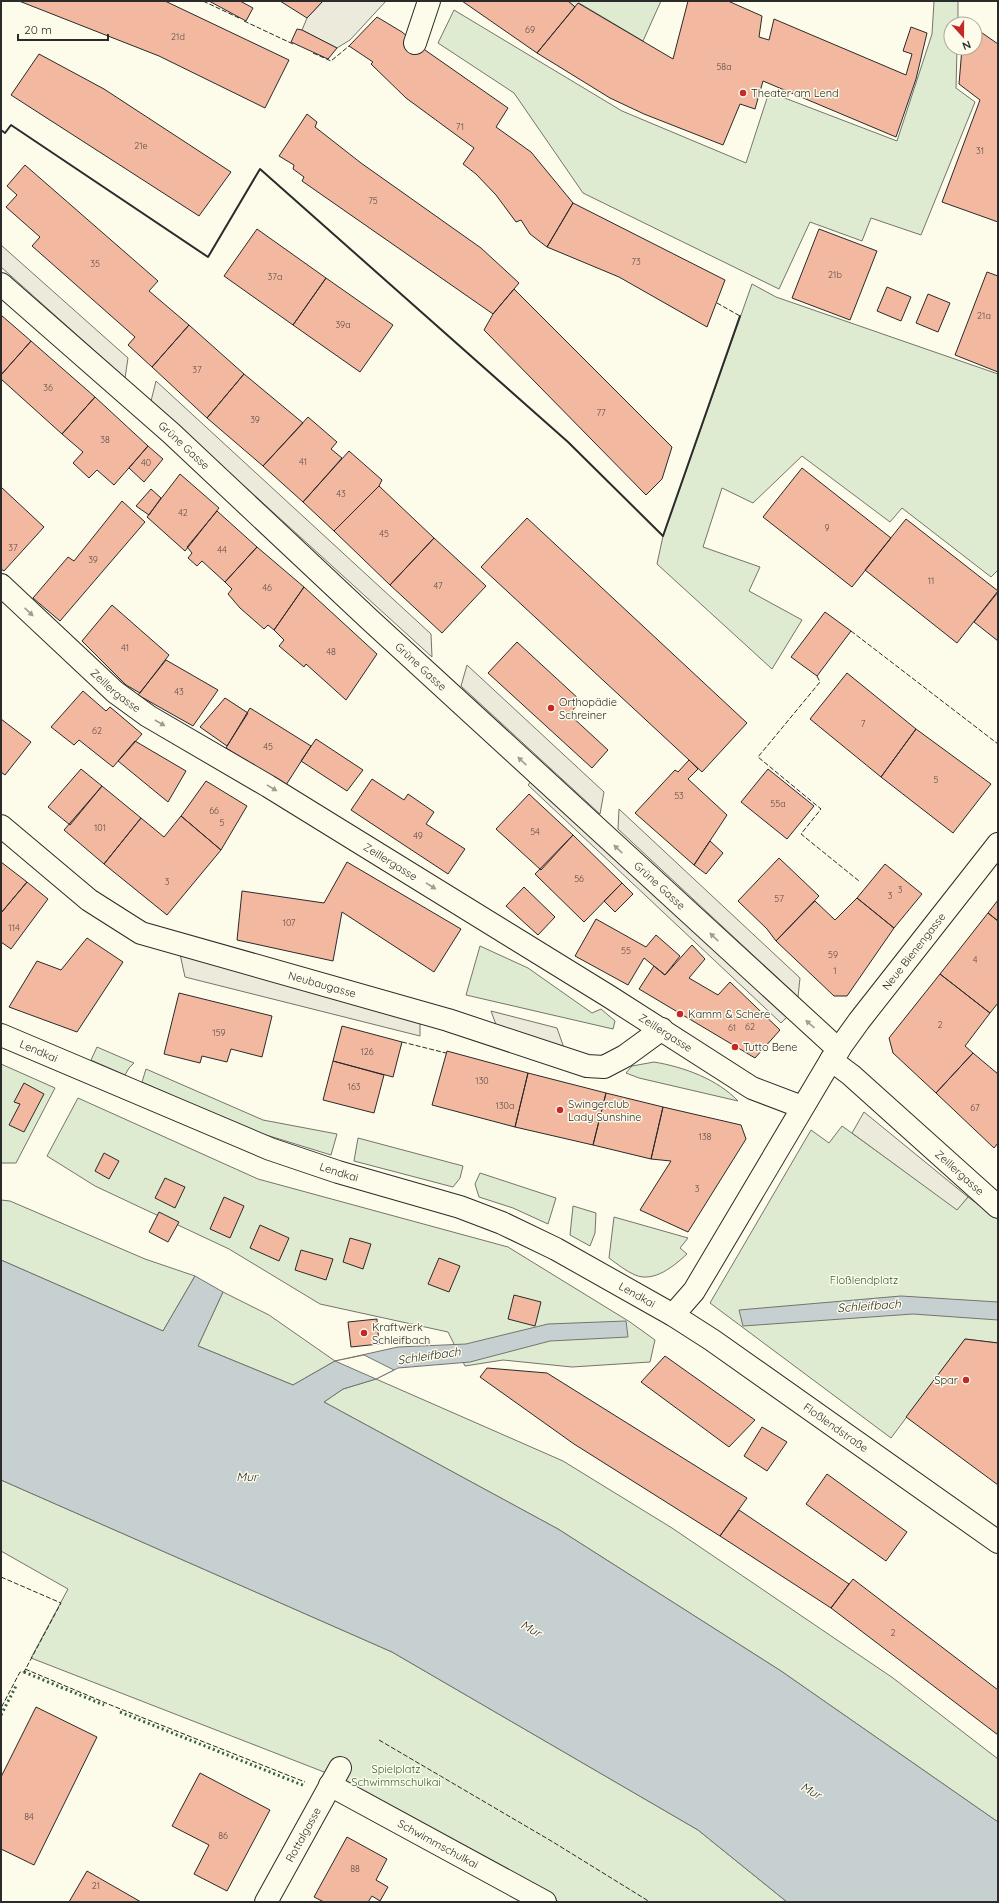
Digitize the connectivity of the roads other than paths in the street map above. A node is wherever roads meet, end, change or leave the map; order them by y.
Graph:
1 (429, 1) edge
2 (415, 44) dead end
3 (1, 284) edge
4 (1, 585) edge
5 (1, 826) edge
6 (998, 844) edge
7 (662, 1029) junction
8 (1, 1035) edge
9 (835, 1055) junction
10 (802, 1107) junction
11 (998, 1207) edge
12 (673, 1315) junction
13 (998, 1542) edge
14 (335, 1776) joint
15 (266, 1902) edge
16 (545, 1902) edge

1 - 2 street
9 -> 3 street, Grüne Gasse
4 -> 7 street, Zeillergasse
5 - 7 street, Neubaugasse
6 - 9 street, Neue Bienengasse
7 - 10 street, Zeillergasse
8 - 12 street, Lendkai
9 - 10 street
9 - 11 street, Zeillergasse
10 - 12 street
12 - 13 street, Floßlendstraße
14 - 15 street, Rottalgasse
14 - 16 street, Schwimmschulkai

